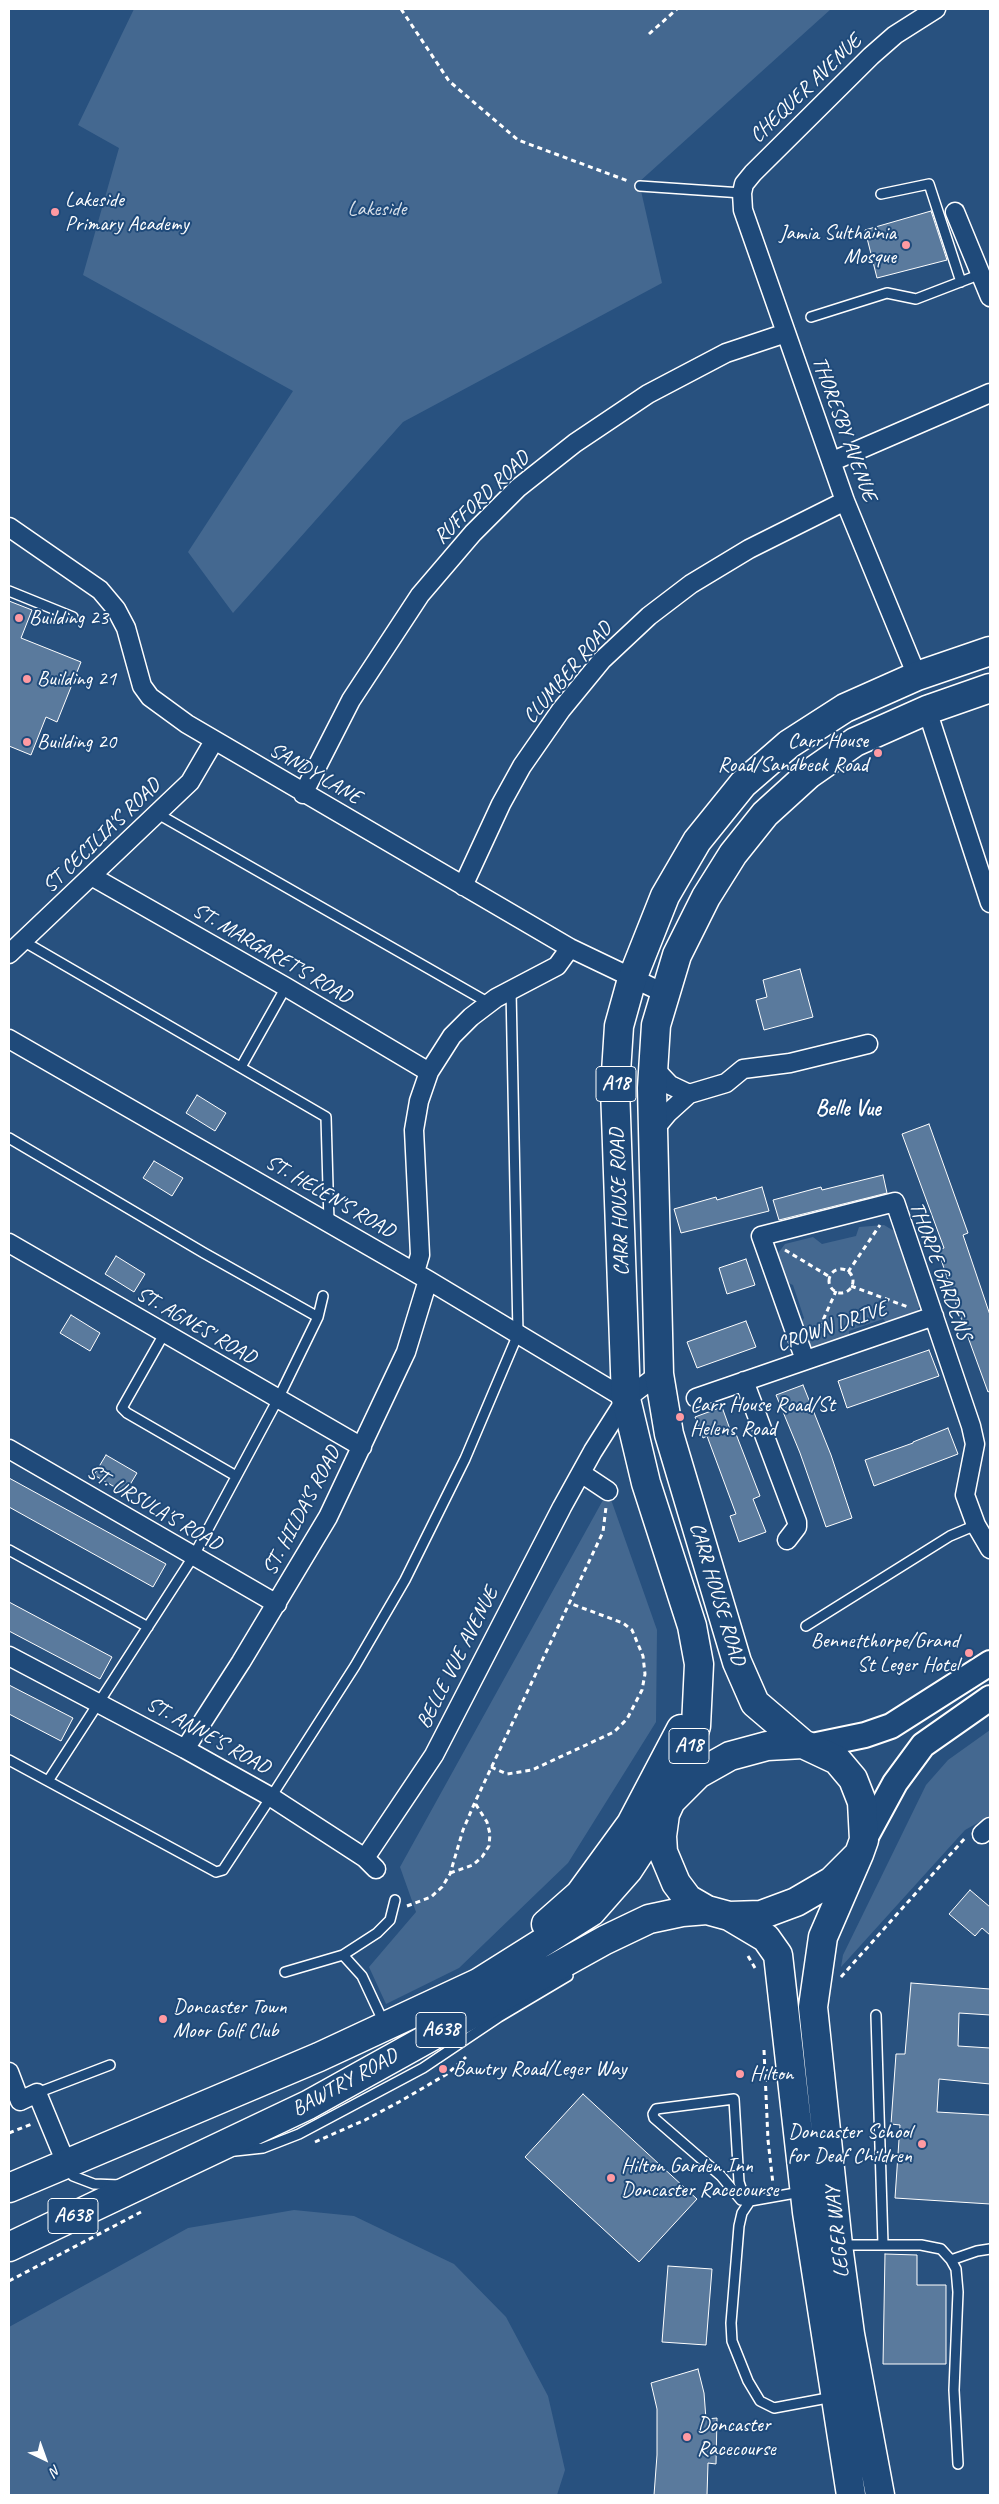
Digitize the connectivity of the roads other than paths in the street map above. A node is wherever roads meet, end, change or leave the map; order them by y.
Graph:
1 (936, 9) edge
2 (640, 186) road end
3 (742, 193) junction
4 (881, 194) dead end
5 (955, 212) dead end
6 (961, 282) junction
7 (987, 285) edge
8 (811, 317) dead end
9 (786, 333) junction
10 (990, 393) edge
11 (833, 461) junction
12 (846, 501) junction
13 (9, 527) edge
14 (9, 591) edge
15 (73, 617) dead end
16 (990, 651) edge
17 (917, 676) junction
18 (990, 688) edge
19 (926, 710) junction
20 (214, 741) junction
21 (304, 794) junction
22 (158, 814) junction
23 (93, 877) junction
24 (463, 886) junction
25 (990, 903) edge
26 (23, 941) junction
27 (570, 948) junction
28 (9, 954) edge
29 (632, 979) junction
30 (286, 987) junction
31 (511, 990) junction
32 (664, 993) junction
33 (489, 1003) junction
34 (9, 1039) edge
35 (868, 1044) dead end
36 (240, 1067) junction
37 (654, 1067) junction
38 (429, 1072) junction
39 (689, 1094) junction
40 (653, 1131) junction
41 (9, 1138) edge
42 (329, 1222) junction
43 (9, 1243) edge
44 (421, 1276) junction
45 (324, 1296) dead end
46 (934, 1316) junction
47 (318, 1317) junction
48 (164, 1334) junction
49 (518, 1334) junction
50 (805, 1360) junction
51 (659, 1374) junction
52 (744, 1381) junction
53 (696, 1398) dead end
54 (278, 1399) junction
55 (626, 1399) junction
56 (362, 1447) junction
57 (9, 1449) edge
58 (581, 1473) junction
59 (236, 1476) junction
60 (608, 1491) road end
61 (976, 1526) junction
62 (787, 1540) dead end
63 (990, 1549) edge
64 (9, 1550) edge
65 (193, 1556) junction
66 (277, 1604) junction
67 (806, 1626) dead end
68 (148, 1627) junction
69 (9, 1656) edge
70 (990, 1662) edge
71 (699, 1689) junction
72 (990, 1698) edge
73 (100, 1702) junction
74 (808, 1745) junction
75 (185, 1748) junction
76 (9, 1760) edge
77 (48, 1781) junction
78 (271, 1797) junction
79 (668, 1807) junction
80 (861, 1847) junction
81 (371, 1863) joint
82 (394, 1905) road end
83 (706, 1913) junction
84 (626, 1941) dead end
85 (343, 1955) junction
86 (285, 1972) dead end
87 (575, 1972) dead end
88 (478, 1983) junction
89 (876, 2016) dead end
90 (387, 2027) junction
91 (110, 2065) dead end
92 (9, 2072) edge
93 (37, 2093) junction
94 (203, 2155) junction
95 (66, 2163) junction
96 (9, 2188) edge
97 (806, 2192) junction
98 (142, 2197) junction
99 (750, 2201) junction
100 (883, 2244) junction
101 (838, 2245) junction
102 (9, 2247) edge
103 (990, 2249) edge
104 (951, 2260) junction
105 (839, 2388) junction
106 (958, 2464) dead end
107 (851, 2495) edge
108 (880, 2495) edge

1 - 3 street, CHEQUER AVENUE
2 - 3 lane
3 - 9 street, THORESBY AVENUE
4 - 6 lane
5 - 7 street
6 - 7 lane
6 - 8 lane
9 - 11 street, THORESBY AVENUE
9 - 21 street, RUFFORD ROAD
10 - 11 street
11 - 12 street, THORESBY AVENUE
12 - 17 street, THORESBY AVENUE
12 - 24 street, CLUMBER ROAD
13 - 20 street, SANDY LANE
14 - 15 lane
16 - 17 highway, CARR HOUSE ROAD / A18
17 - 29 highway, CARR HOUSE ROAD / A18
18 - 19 highway, CARR HOUSE ROAD / A18
19 - 25 street
19 - 32 highway, CARR HOUSE ROAD / A18
20 - 21 street, SANDY LANE
20 - 22 street, ST CECILIA'S ROAD
21 - 24 street, SANDY LANE
22 - 23 street, ST CECILIA'S ROAD
22 - 33 lane
23 - 26 street, ST CECILIA'S ROAD
23 - 30 street, ST. MARGARET'S ROAD
24 - 27 street, SANDY LANE
26 - 28 street, ST CECILIA'S ROAD
26 - 36 lane
27 - 29 street, SANDY LANE
27 - 31 street, ST. HILDA'S ROAD
29 - 32 street, SANDY LANE
29 - 55 highway, CARR HOUSE ROAD / A18
30 - 36 lane
30 - 38 street, ST. MARGARET'S ROAD
31 - 33 street, ST. HILDA'S ROAD
31 - 49 lane
32 - 37 highway, CARR HOUSE ROAD / A18
33 - 38 street, ST. HILDA'S ROAD
34 - 42 street, ST. HELEN'S ROAD
35 - 39 street
36 - 42 lane
37 - 39 street
37 - 40 highway, CARR HOUSE ROAD / A18
38 - 44 street, ST. HILDA'S ROAD
39 - 40 street
40 - 51 highway, CARR HOUSE ROAD / A18
41 - 47 lane
42 - 44 street, ST. HELEN'S ROAD
43 - 48 street, ST. AGNES' ROAD
44 - 49 street, ST. HELEN'S ROAD
44 - 56 street, ST. HILDA'S ROAD
45 - 47 lane
46 - 50 street, CROWN DRIVE
46 - 50 street, THORPE GARDENS
46 - 61 street, THORPE GARDENS
47 - 54 lane
48 - 54 street, ST. AGNES' ROAD
48 - 59 lane
49 - 55 street, ST. HELEN'S ROAD
49 - 78 lane
50 - 52 street, CROWN DRIVE
51 - 55 street
51 - 74 highway, CARR HOUSE ROAD / A18
52 - 53 street, CROWN DRIVE
52 - 62 street
54 - 56 street, ST. AGNES' ROAD
54 - 59 lane
55 - 58 street, BELLE VUE AVENUE
55 - 71 highway, CARR HOUSE ROAD / A18
56 - 66 street, ST. HILDA'S ROAD
57 - 65 street, ST. URSULA'S ROAD
58 - 60 street
58 - 81 street, BELLE VUE AVENUE
59 - 65 lane
61 - 63 street, THORPE GARDENS
61 - 67 lane
64 - 68 lane
65 - 66 street, ST. URSULA'S ROAD
65 - 68 lane
66 - 75 street, ST. HILDA'S ROAD
68 - 73 lane
69 - 73 street, ST. ANNE'S ROAD
70 - 74 street
71 - 79 highway, CARR HOUSE ROAD / A18
71 - 88 highway, BAWTRY ROAD
72 - 80 street
73 - 75 street, ST. ANNE'S ROAD
73 - 77 lane
74 - 79 highway
74 - 80 highway, CARR HOUSE ROAD
75 - 78 street, ST. ANNE'S ROAD
76 - 77 lane
77 - 78 lane
78 - 81 street, ST. ANNE'S ROAD
79 - 83 highway, LEGER WAY
79 - 88 highway, BAWTRY ROAD / A638
80 - 83 highway, BAWTRY ROAD
80 - 101 highway, LEGER WAY
82 - 85 lane
83 - 84 lane
83 - 94 highway, BAWTRY ROAD / A638
83 - 97 highway, LEGER WAY
85 - 86 lane
85 - 90 lane
87 - 94 lane
88 - 90 highway, BAWTRY ROAD / A638
89 - 100 lane
90 - 95 highway, BAWTRY ROAD / A638
91 - 93 lane
92 - 93 street
93 - 95 street
94 - 98 highway, BAWTRY ROAD / A638
95 - 96 highway, BAWTRY ROAD / A638
95 - 98 lane
97 - 99 lane
97 - 105 highway, LEGER WAY
98 - 102 highway, BAWTRY ROAD / A638
99 - 99 lane
99 - 105 lane
100 - 101 lane
100 - 104 lane
101 - 108 highway, LEGER WAY
103 - 104 lane
104 - 106 lane
105 - 107 highway, LEGER WAY

